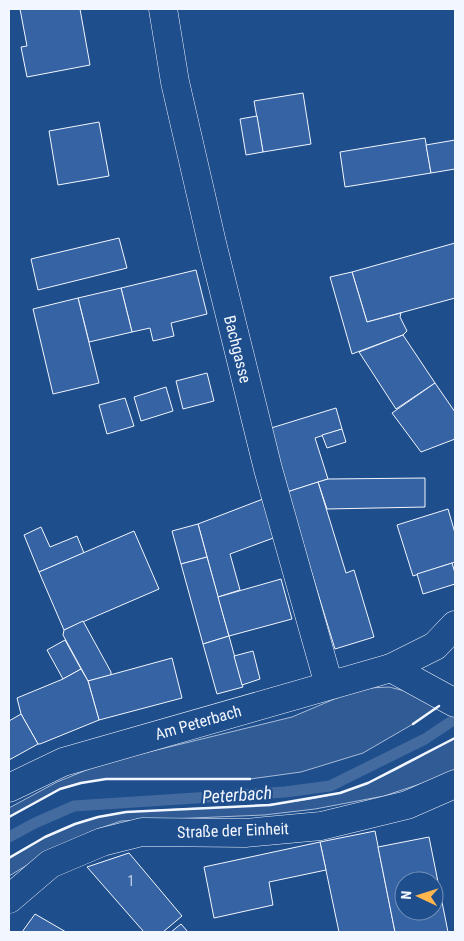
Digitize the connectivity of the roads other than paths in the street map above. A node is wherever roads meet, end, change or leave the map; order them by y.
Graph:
1 (163, 9) edge
2 (455, 624) edge
3 (390, 668) junction
4 (329, 686) junction
5 (451, 700) edge
6 (455, 784) edge
7 (9, 788) edge
8 (14, 895) edge

1 - 4 street, Bachgasse
2 - 3 street, Am Peterbach
3 - 4 street, Am Peterbach
3 - 5 street
4 - 7 street, Am Peterbach
6 - 8 street, Straße der Einheit

